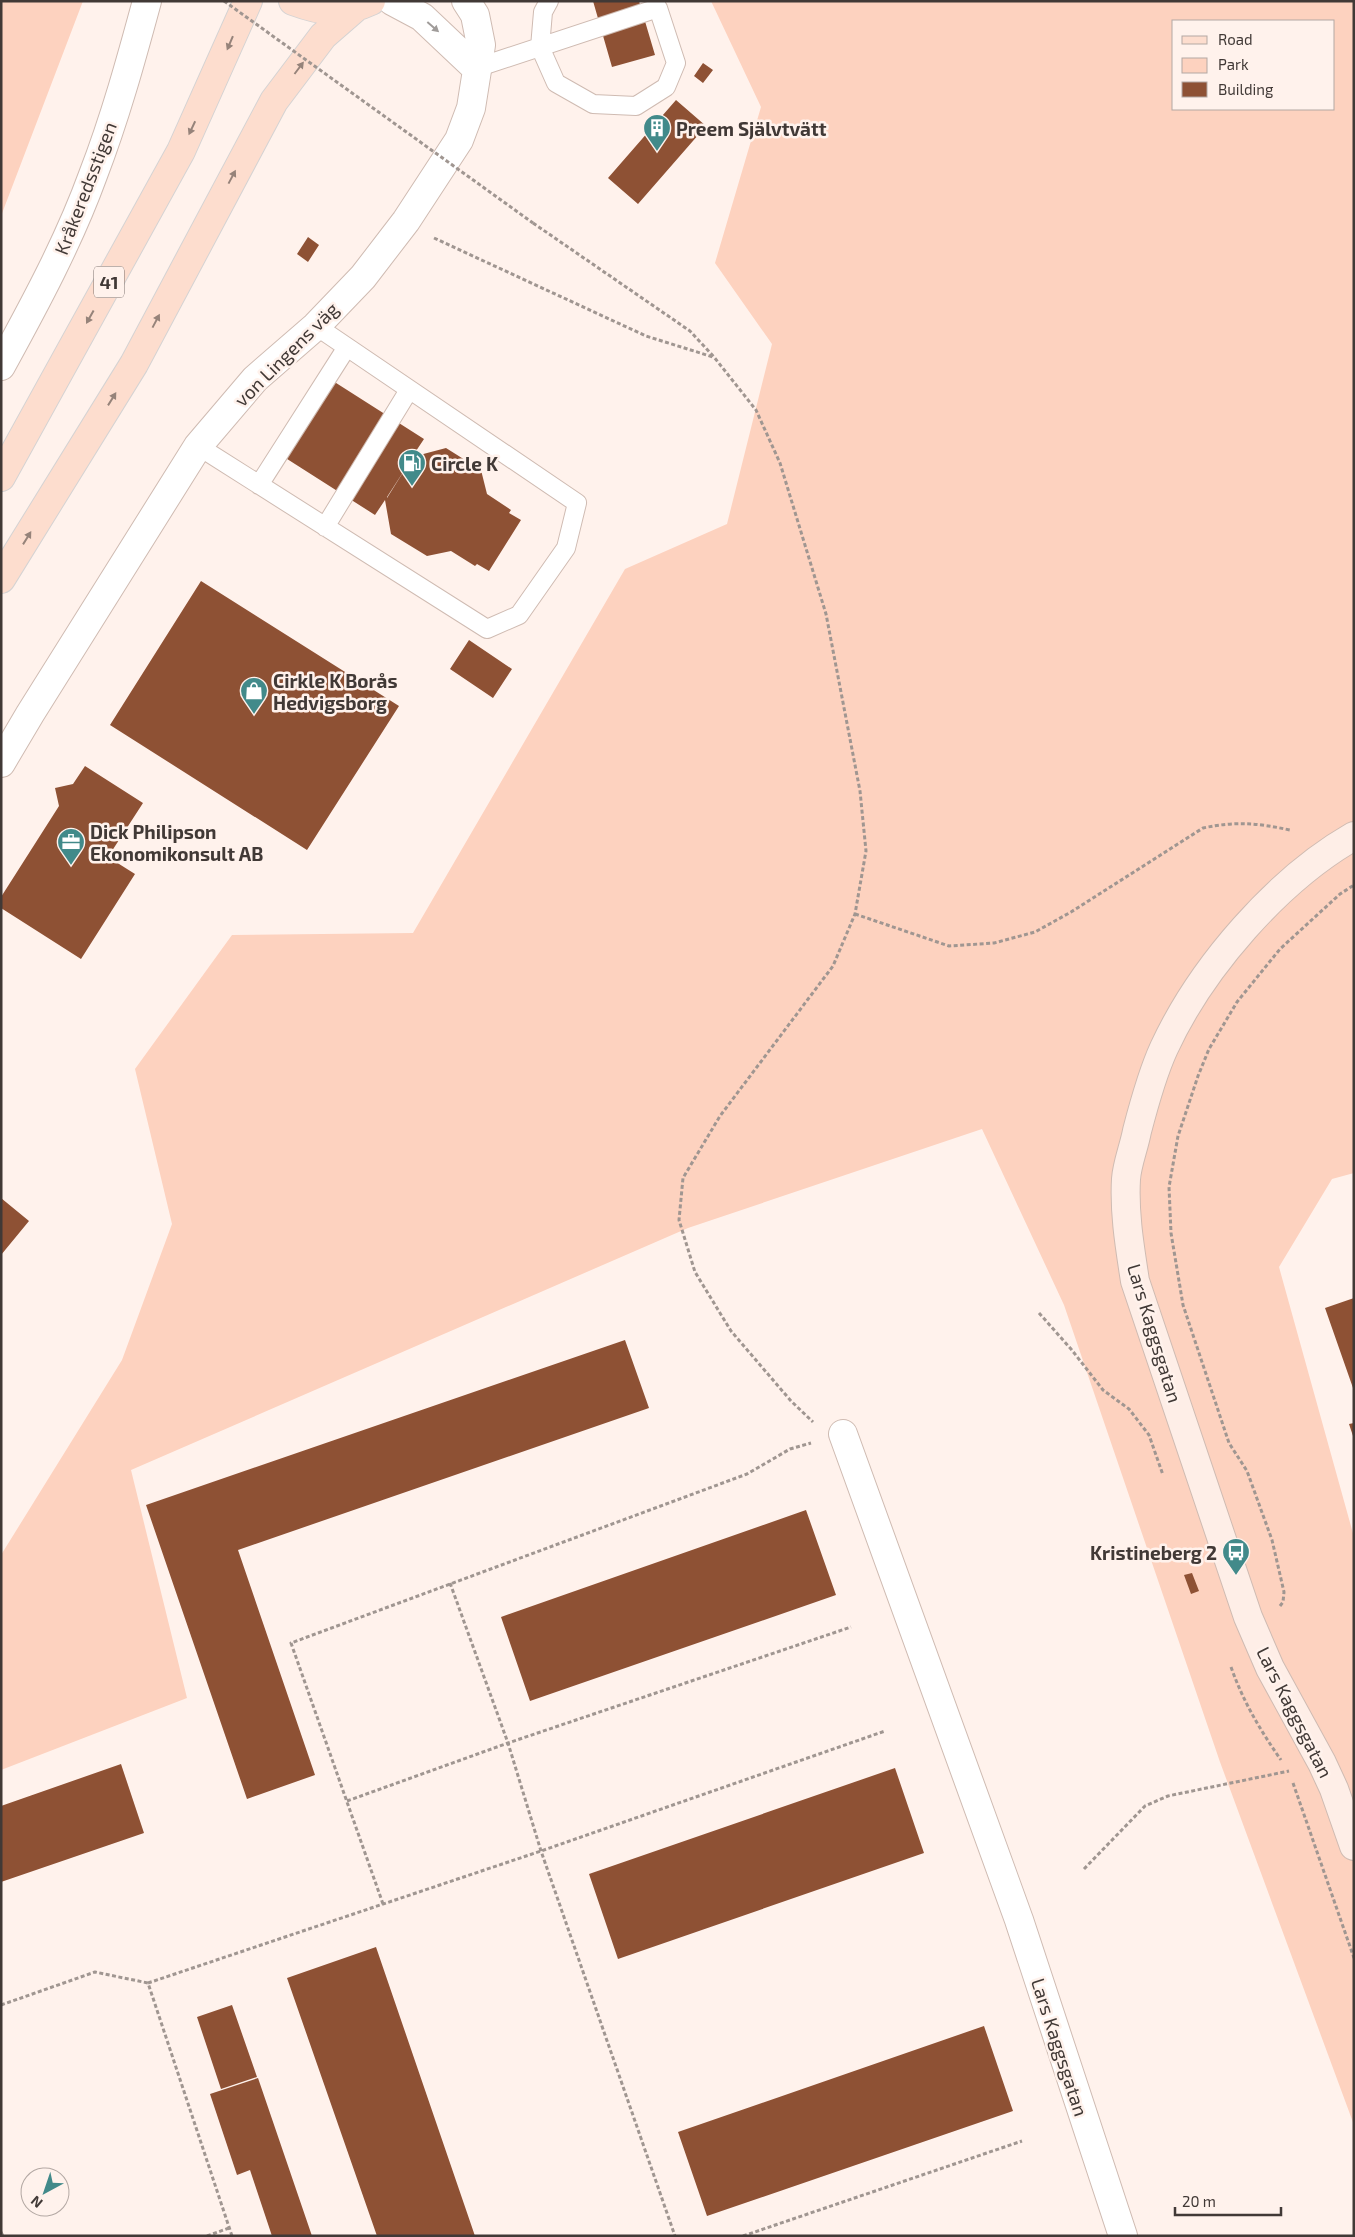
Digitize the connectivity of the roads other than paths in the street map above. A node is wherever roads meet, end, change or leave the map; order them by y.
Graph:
1 (147, 1) edge
2 (248, 1) edge
3 (293, 1) edge
4 (392, 1) edge
5 (466, 1) edge
6 (549, 1) edge
7 (363, 5) edge
8 (656, 5) edge
9 (540, 47) junction
10 (476, 68) junction
11 (316, 326) junction
12 (346, 347) junction
13 (1, 366) edge
14 (409, 390) junction
15 (198, 446) junction
16 (1, 477) edge
17 (260, 485) junction
18 (325, 527) junction
19 (1, 580) edge
20 (1, 763) edge
21 (1354, 836) edge
22 (843, 1434) road end
23 (1354, 1846) edge
24 (1123, 2236) edge

1 - 13 street, Kråkeredsstigen
2 -> 16 main road, 41
3 - 7 main road
4 -> 10 street
5 - 10 street, von Lingens väg
6 - 9 lane
19 -> 7 main road
8 - 9 lane
8 - 9 lane
9 - 10 lane
10 - 11 street, von Lingens väg
11 - 12 lane
11 - 15 street, von Lingens väg
12 - 14 lane
12 - 17 lane
14 - 18 lane
14 - 18 lane
15 - 17 lane
15 - 20 street, von Lingens väg
17 - 18 lane
21 - 23 street, Lars Kaggsgatan
22 - 24 street, Lars Kaggsgatan

